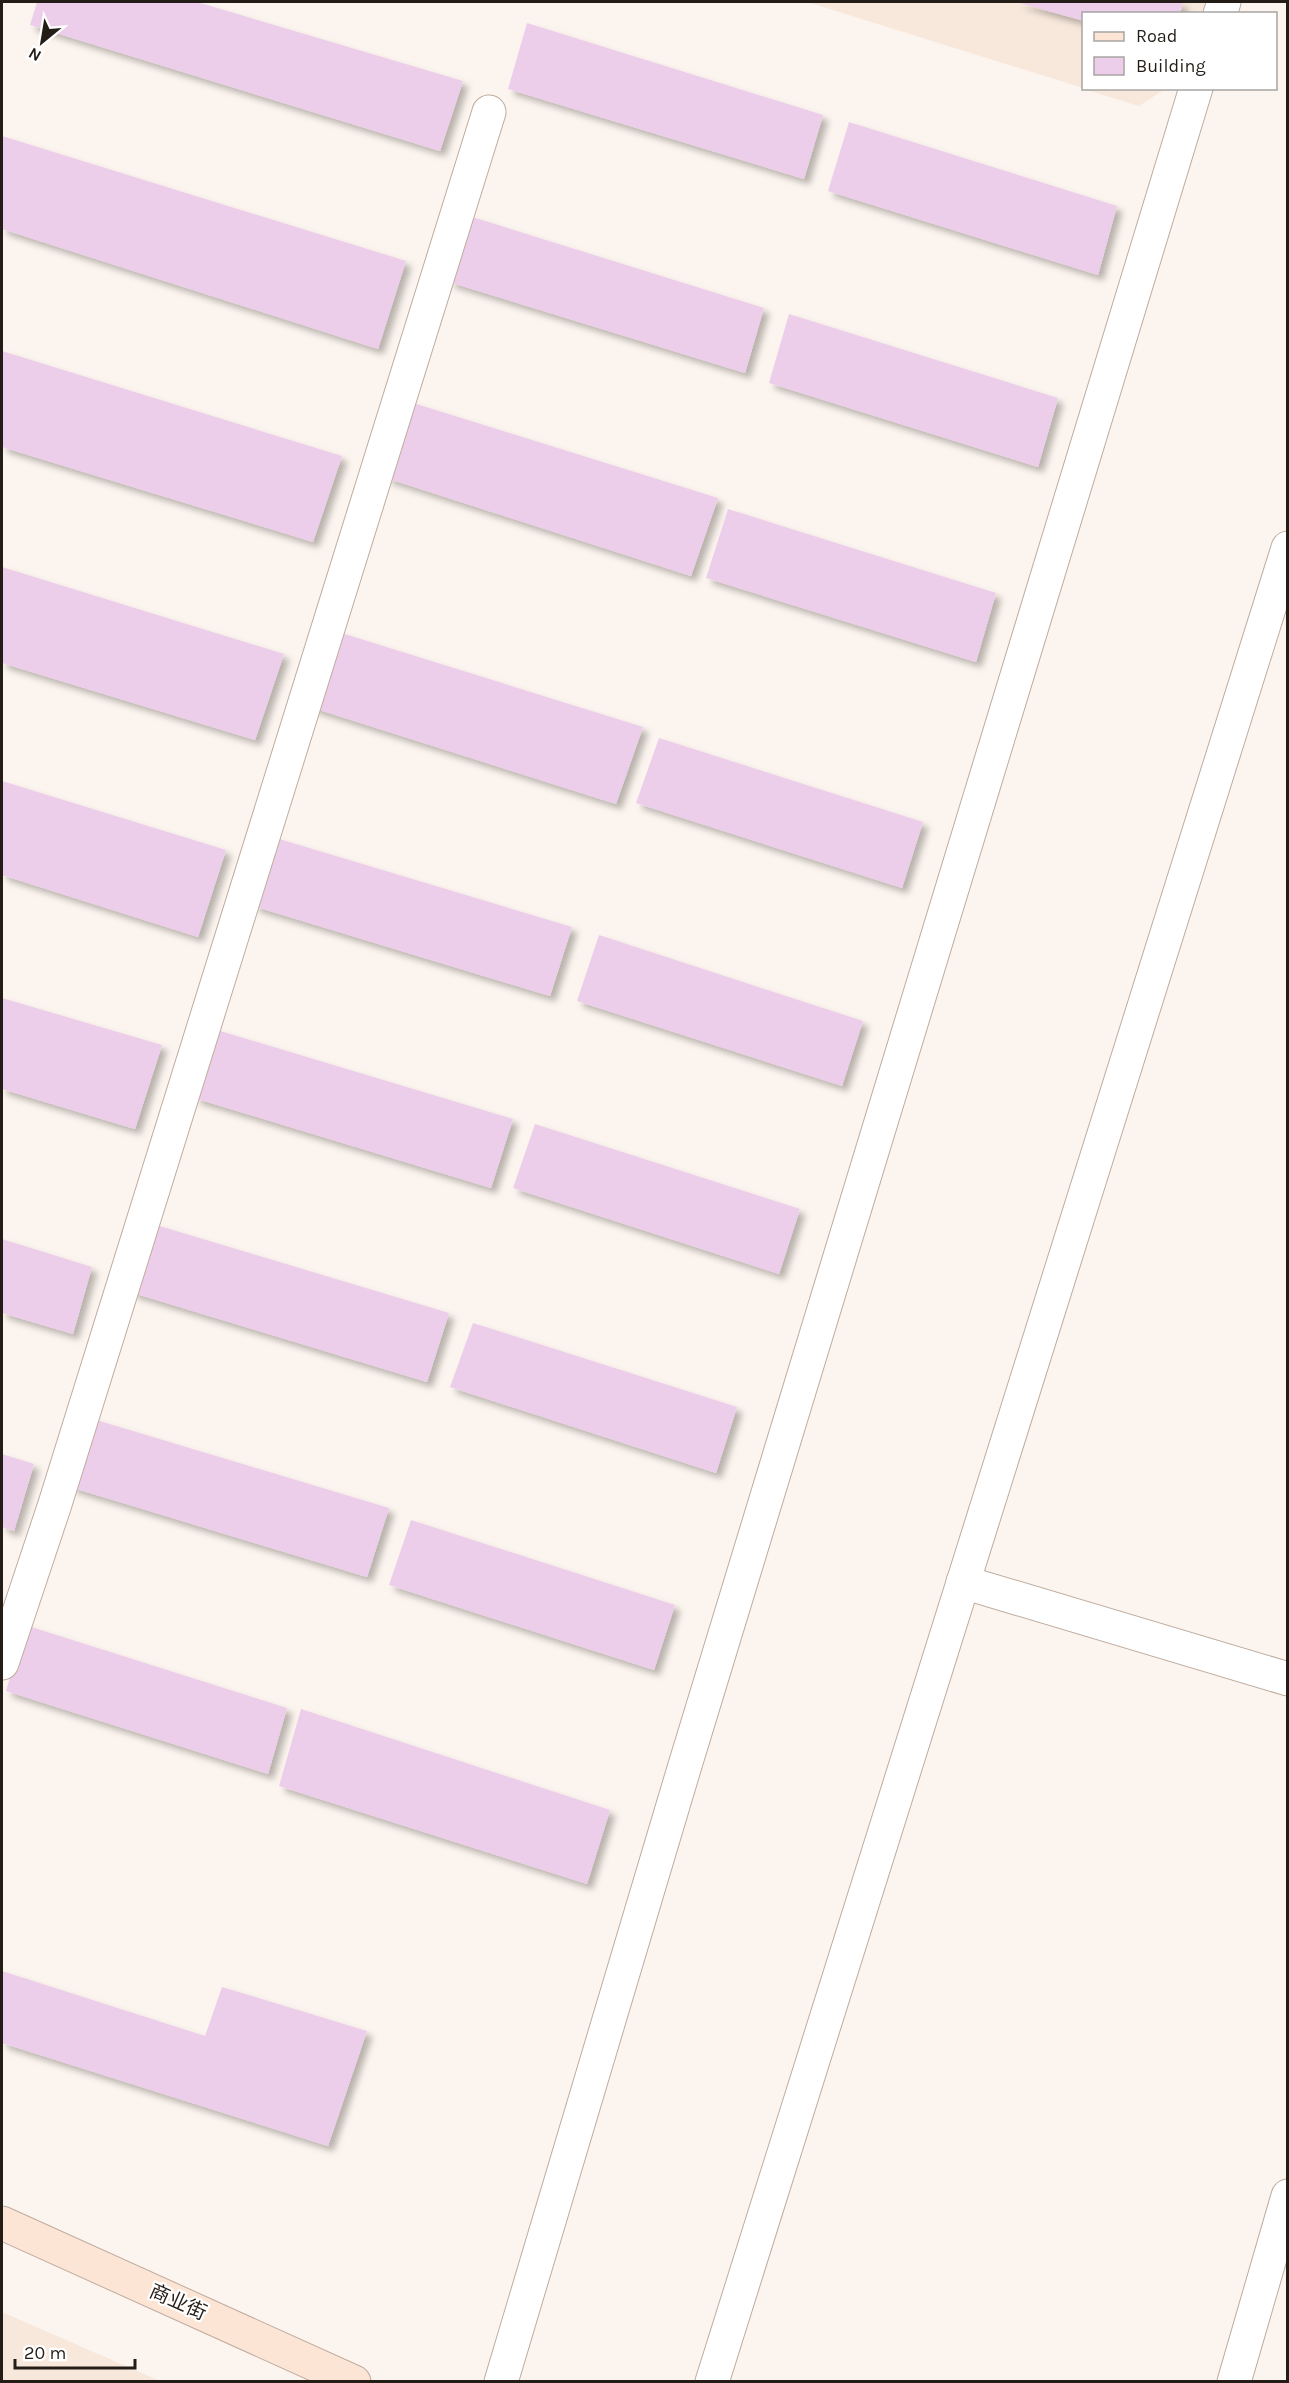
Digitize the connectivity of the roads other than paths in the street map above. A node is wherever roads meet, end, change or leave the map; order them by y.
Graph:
1 (1195, 90) edge
2 (489, 112) dead end
3 (1287, 548) edge
4 (963, 1582) junction
5 (2, 1663) edge
6 (1287, 1678) edge
7 (1287, 2196) edge
8 (2, 2223) edge
9 (354, 2382) edge
10 (501, 2382) edge
11 (712, 2382) edge
12 (1234, 2382) edge

1 - 10 street
2 - 5 street
3 - 4 street
4 - 6 street
4 - 11 street
7 - 12 street
8 - 9 street, 商业街

